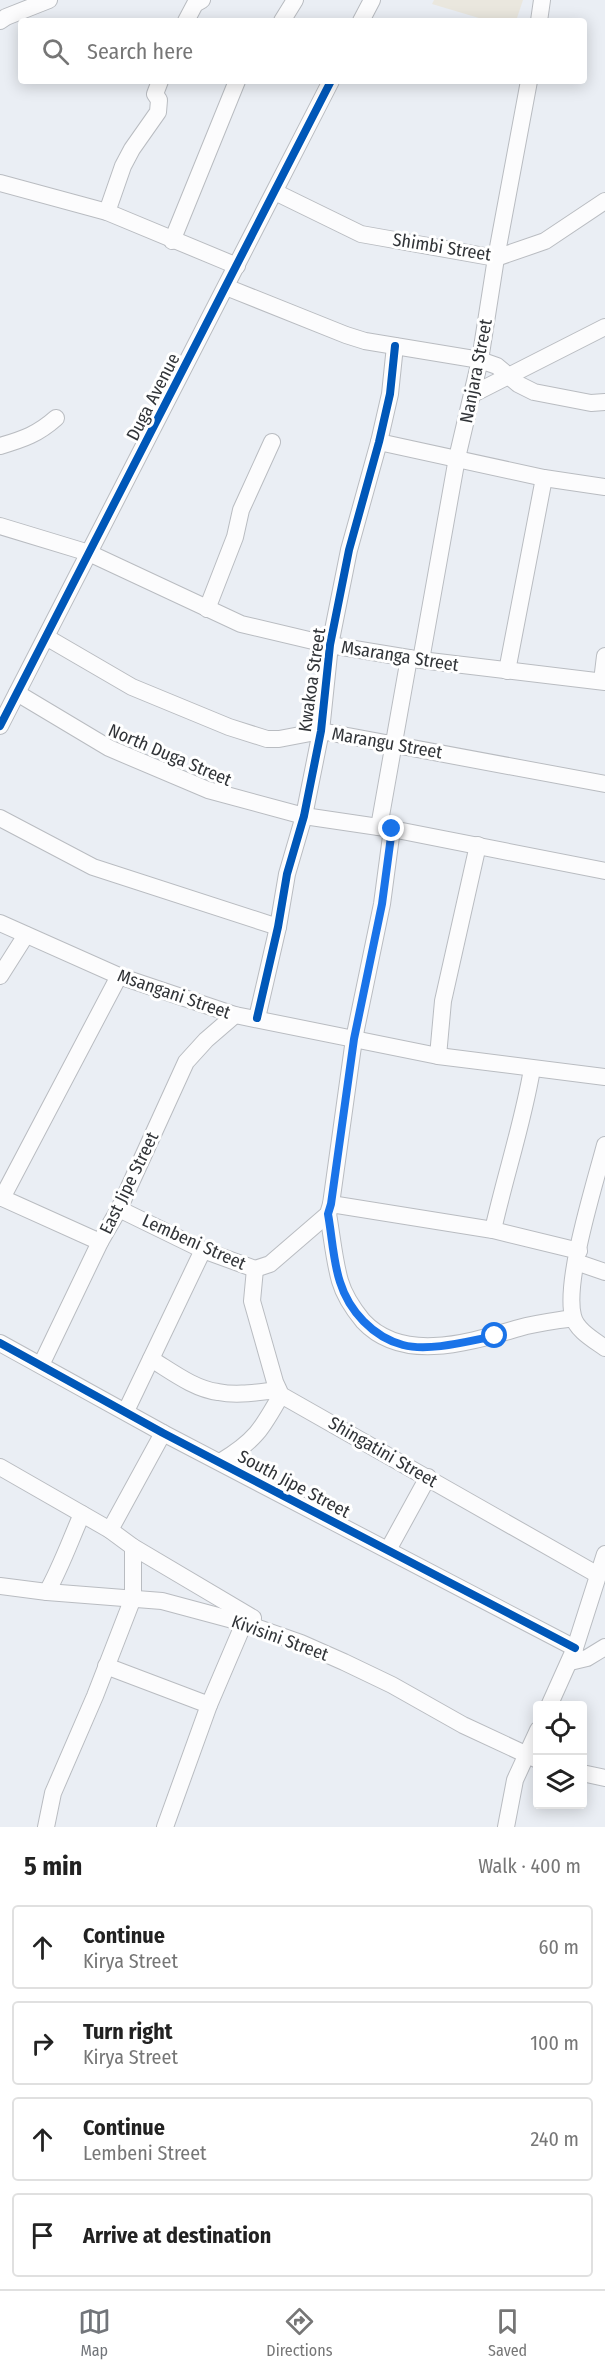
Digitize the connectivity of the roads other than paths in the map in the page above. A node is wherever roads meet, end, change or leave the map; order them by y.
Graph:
1 (49, 0) edge
2 (202, 0) edge
3 (295, 0) edge
4 (372, 0) edge
5 (542, 0) edge
6 (188, 18) edge
7 (284, 18) edge
8 (363, 18) edge
9 (539, 18) edge
10 (0, 21) edge
11 (159, 84) edge
12 (236, 84) edge
13 (329, 84) edge
14 (529, 84) edge
15 (0, 183) edge
16 (275, 192) junction
17 (605, 201) edge
18 (107, 212) junction
19 (172, 240) junction
20 (496, 258) junction
21 (237, 266) junction
22 (226, 287) junction
23 (605, 327) edge
24 (396, 346) junction
25 (480, 360) junction
26 (508, 377) junction
27 (473, 394) junction
28 (605, 402) edge
29 (56, 418) dead end
30 (272, 442) dead end
31 (379, 442) junction
32 (0, 446) edge
33 (457, 458) junction
34 (544, 478) junction
35 (605, 487) edge
36 (0, 526) edge
37 (89, 553) junction
38 (207, 609) junction
39 (46, 637) junction
40 (330, 645) junction
41 (605, 656) edge
42 (415, 659) junction
43 (507, 671) junction
44 (604, 682) edge
45 (17, 693) junction
46 (0, 726) edge
47 (321, 731) junction
48 (394, 744) junction
49 (605, 784) edge
50 (304, 816) junction
51 (0, 818) edge
52 (386, 828) junction
53 (478, 845) junction
54 (605, 871) edge
55 (0, 923) edge
56 (278, 927) junction
57 (26, 935) junction
58 (0, 976) edge
59 (119, 976) junction
60 (235, 1015) junction
61 (257, 1018) junction
62 (354, 1039) junction
63 (438, 1056) junction
64 (532, 1069) junction
65 (605, 1077) edge
66 (605, 1144) edge
67 (1, 1198) edge
68 (119, 1209) junction
69 (330, 1209) junction
70 (493, 1230) junction
71 (100, 1242) junction
72 (203, 1250) junction
73 (578, 1257) junction
74 (255, 1269) junction
75 (605, 1272) edge
76 (573, 1318) junction
77 (0, 1342) edge
78 (605, 1348) edge
79 (151, 1359) junction
80 (41, 1365) junction
81 (280, 1392) junction
82 (126, 1411) junction
83 (164, 1433) junction
84 (220, 1462) junction
85 (0, 1467) edge
86 (428, 1477) junction
87 (82, 1514) junction
88 (110, 1530) junction
89 (133, 1547) junction
90 (388, 1550) junction
91 (605, 1554) edge
92 (600, 1581) edge
93 (0, 1586) edge
94 (47, 1592) junction
95 (133, 1598) junction
96 (244, 1623) junction
97 (302, 1643) junction
98 (605, 1647) edge
99 (573, 1655) junction
100 (106, 1666) junction
101 (551, 1701) edge
102 (209, 1705) junction
103 (531, 1758) edge
104 (587, 1774) edge
105 (605, 1778) edge
106 (46, 1827) edge
107 (165, 1827) edge
108 (506, 1827) edge

1 - 10 street
2 - 6 street
3 - 7 street
4 - 8 street
5 - 9 street
11 - 18 street
12 - 19 street
13 - 16 street, Duga Avenue
14 - 20 street, Nanjara Street
15 - 18 street
16 - 20 street, Shimbi Street
16 - 21 street, Duga Avenue
17 - 20 street, Shimbi Street
18 - 19 street
19 - 21 street
20 - 25 street, Nanjara Street
21 - 22 street, Duga Avenue
22 - 24 street
22 - 37 street, Duga Avenue
23 - 26 street
24 - 25 street
24 - 31 street, Kwakoa Street
25 - 26 street
25 - 27 street, Nanjara Street
26 - 27 street
26 - 28 street
27 - 33 street, Nanjara Street
29 - 32 street
30 - 38 street
31 - 33 street
31 - 40 street, Kwakoa Street
33 - 34 street
33 - 42 street, Nanjara Street
34 - 35 street
34 - 43 street
36 - 37 street, Msaranga Street
37 - 38 street, Msaranga Street
37 - 39 street, Duga Avenue
38 - 40 street, Msaranga Street
39 - 45 street, Duga Avenue
39 - 47 street, Marangu Street
40 - 42 street, Msaranga Street
40 - 47 street, Kwakoa Street
41 - 44 street
42 - 43 street, Msaranga Street
42 - 48 street, Nanjara Street
43 - 44 street, Msaranga Street
45 - 46 street, Duga Avenue
45 - 50 street, North Duga Street
47 - 48 street, Marangu Street
47 - 50 street, Kwakoa Street
48 - 49 street, Marangu Street
48 - 52 street, Nanjara Street
50 - 52 street, North Duga Street
50 - 56 street, Kwakoa Street
51 - 56 street
52 - 53 street, North Duga Street
52 - 62 street
53 - 54 street, North Duga Street
53 - 63 street
55 - 57 street, Msangani Street
56 - 61 street, Kwakoa Street
57 - 58 street
57 - 59 street, Msangani Street
59 - 60 street, Msangani Street
59 - 67 street
60 - 61 street, Msangani Street
60 - 68 street, East Jipe Street
61 - 62 street, Msangani Street
62 - 63 street, Msangani Street
62 - 69 street
63 - 64 street, Msangani Street
64 - 65 street, Msangani Street
64 - 70 street
66 - 73 street
67 - 71 street
68 - 71 street, East Jipe Street
68 - 72 street, Lembeni Street
69 - 70 street
69 - 74 street, Lembeni Street
69 - 76 street
70 - 73 street
71 - 80 street, East Jipe Street
72 - 74 street, Lembeni Street
72 - 79 street
73 - 75 street
73 - 76 street
74 - 81 street
76 - 78 street
77 - 80 street, South Jipe Street
79 - 81 street
79 - 82 street
80 - 82 street, South Jipe Street
81 - 84 street
81 - 86 street, Shingatini Street
82 - 83 street, South Jipe Street
83 - 84 street, South Jipe Street
83 - 88 street
84 - 90 street, South Jipe Street
85 - 87 street
86 - 90 street
86 - 92 street, Shingatini Street
87 - 88 street
87 - 94 street
88 - 89 street
89 - 95 street
89 - 97 street
90 - 99 street, South Jipe Street
91 - 92 street
92 - 99 street
93 - 94 street, Kivisini Street
94 - 95 street, Kivisini Street
95 - 96 street, Kivisini Street
95 - 100 street
96 - 97 street, Kivisini Street
96 - 102 street
97 - 103 street, Kivisini Street
98 - 99 street
99 - 101 street
100 - 102 street
100 - 106 street
102 - 107 street
103 - 108 street
104 - 105 street

